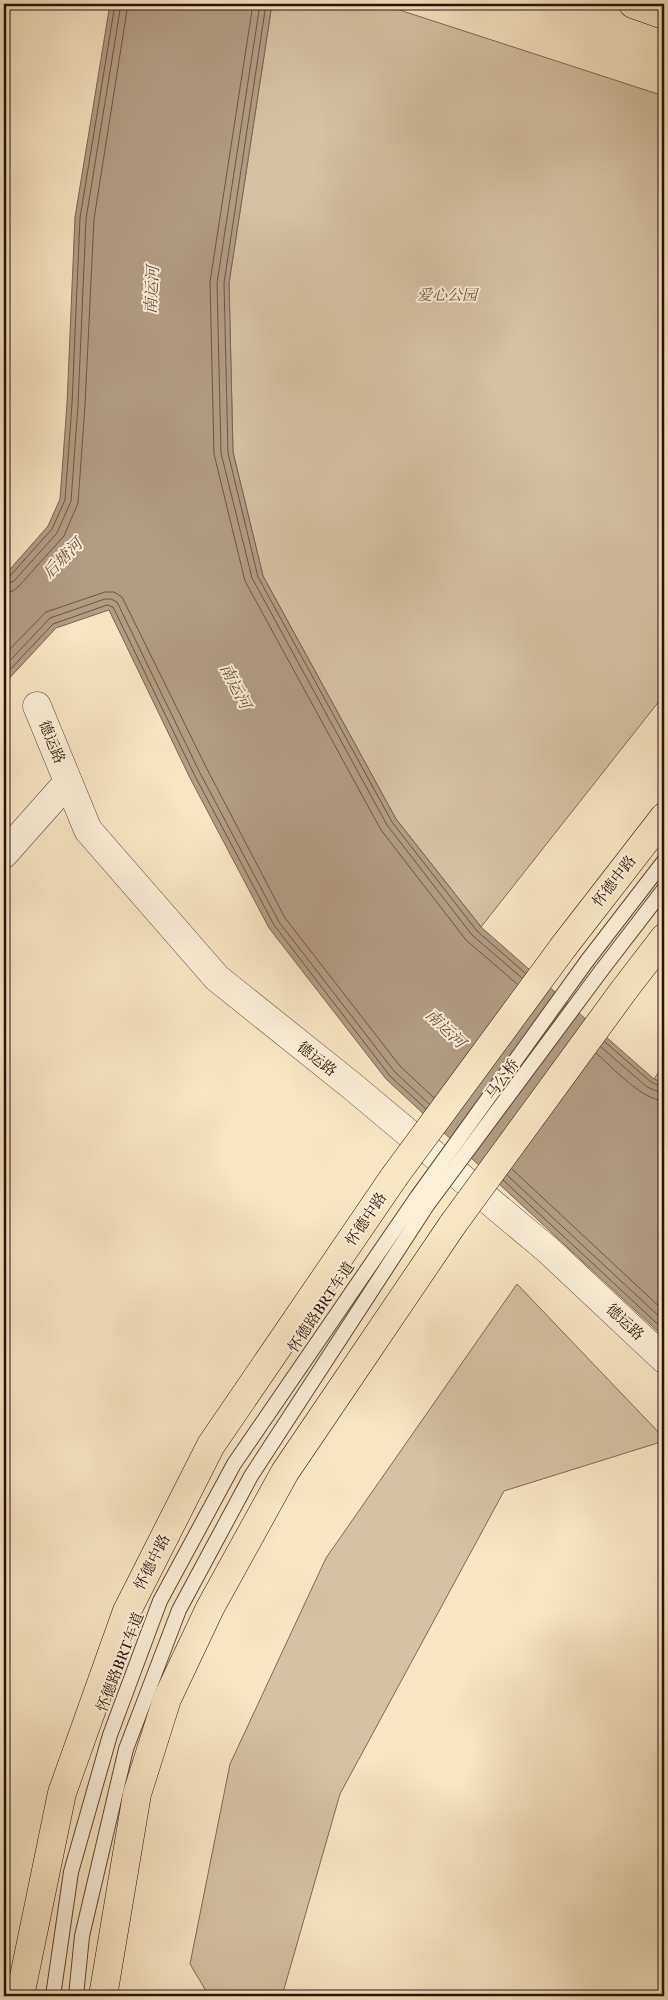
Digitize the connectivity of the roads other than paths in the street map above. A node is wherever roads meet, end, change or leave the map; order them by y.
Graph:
1 (38, 706) dead end
2 (68, 782) junction
3 (664, 817) edge
4 (4, 854) edge
5 (664, 861) edge
6 (664, 889) edge
7 (664, 938) edge
8 (564, 946) joint
9 (394, 1177) joint
10 (422, 1200) junction
11 (664, 1359) edge
12 (20, 1996) edge
13 (53, 1996) edge
14 (76, 1996) edge
15 (103, 1996) edge

1 - 2 street, 德运路
2 - 4 street
2 - 11 street, 德运路
3 - 8 main road, 怀德中路
5 - 10 lane, 马公桥, bridge
6 - 10 lane, 马公桥, bridge
7 - 15 main road, bridge
8 - 9 main road, 马公桥, bridge
9 - 12 main road, 怀德中路
10 - 13 lane, 怀德路BRT车道
10 - 14 lane

